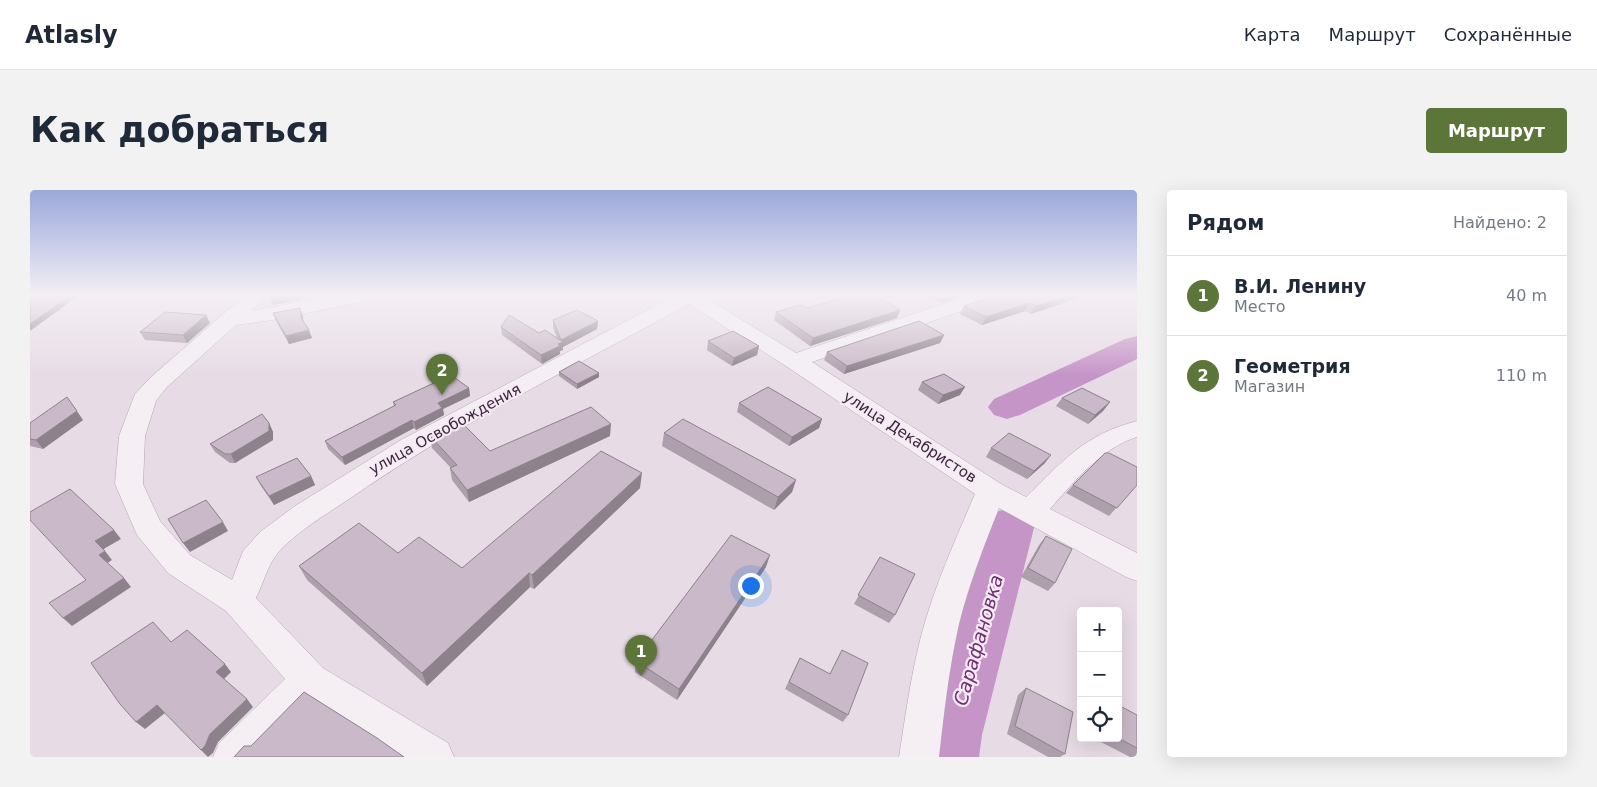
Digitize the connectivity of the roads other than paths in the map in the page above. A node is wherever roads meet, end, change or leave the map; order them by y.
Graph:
1 (226, 322) edge
2 (640, 322) edge
3 (732, 322) edge
4 (908, 322) edge
5 (794, 361) junction
6 (1137, 428) edge
7 (992, 491) junction
8 (1030, 511) junction
9 (1137, 568) edge
10 (238, 601) junction
11 (310, 680) junction
12 (233, 757) edge
13 (434, 757) edge
14 (919, 757) edge

1 - 10 street
2 - 10 street, улица Освобождения
3 - 5 street, улица Декабристов
4 - 5 street
5 - 7 street, улица Декабристов
6 - 8 street
7 - 8 street, улица Декабристов
7 - 14 street
8 - 9 street, улица Декабристов
10 - 11 street
11 - 12 street
11 - 13 street

